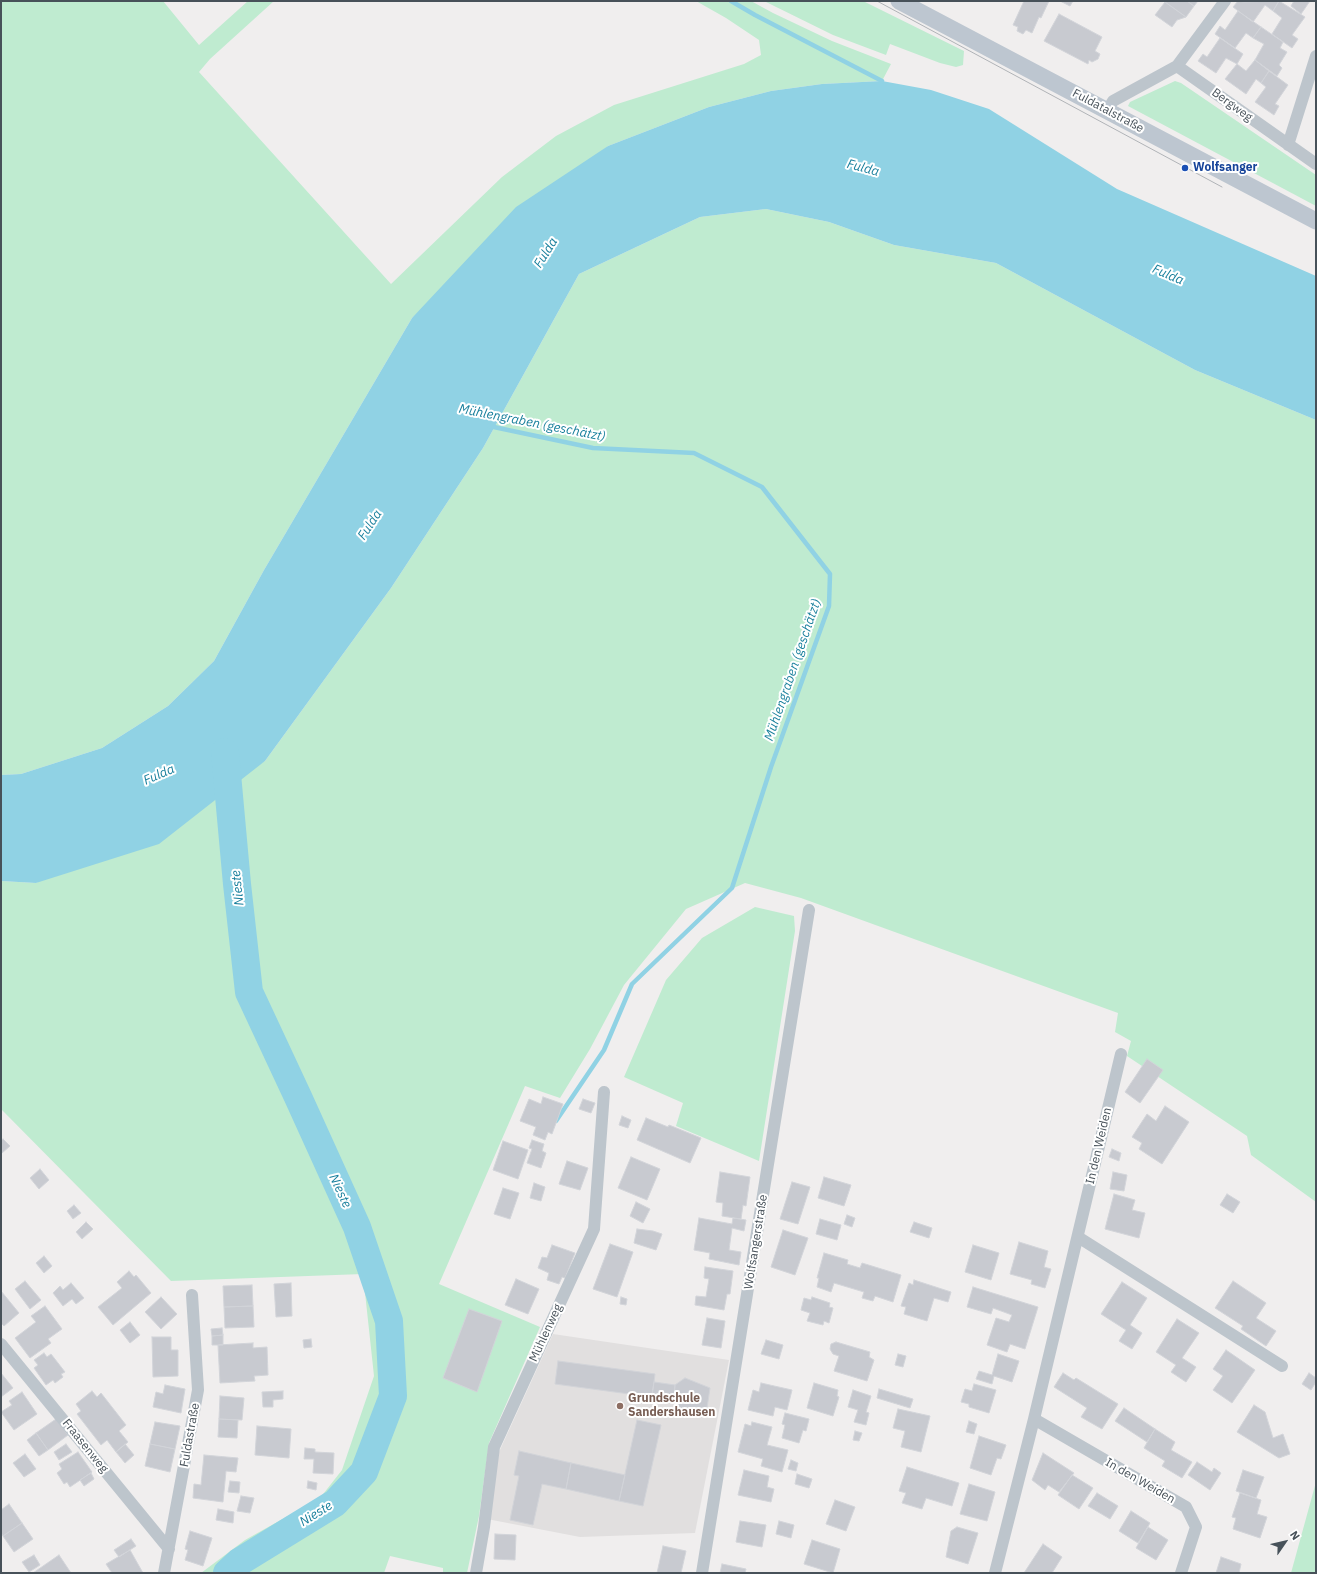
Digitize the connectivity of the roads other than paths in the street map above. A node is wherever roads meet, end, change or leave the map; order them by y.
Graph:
1 (899, 1) edge
2 (1225, 1) edge
3 (1316, 56) edge
4 (1177, 66) junction
5 (1107, 111) junction
6 (1288, 145) junction
7 (1316, 164) edge
8 (1316, 221) edge
9 (809, 910) dead end
10 (1121, 1054) dead end
11 (604, 1092) dead end
12 (1078, 1237) junction
13 (192, 1295) dead end
14 (1, 1344) edge
15 (1282, 1366) dead end
16 (1034, 1419) junction
17 (169, 1549) junction
18 (164, 1573) edge
19 (476, 1573) edge
20 (702, 1573) edge
21 (995, 1573) edge
22 (1181, 1573) edge

1 - 5 main road, Fuldatalstraße
2 - 4 street
3 - 6 street
4 - 5 street
4 - 6 street, Bergweg
5 - 8 main road, Fuldatalstraße
6 - 7 street, Bergweg
9 - 20 street, Wolfsangerstraße
10 - 12 street, In den Weiden
11 - 19 street, Mühlenweg
12 - 15 street
12 - 16 street, In den Weiden
13 - 17 street, Fuldastraße
14 - 17 street, Fraasenweg
16 - 21 street, In den Weiden
16 - 22 street, In den Weiden
17 - 18 street, Fuldastraße

